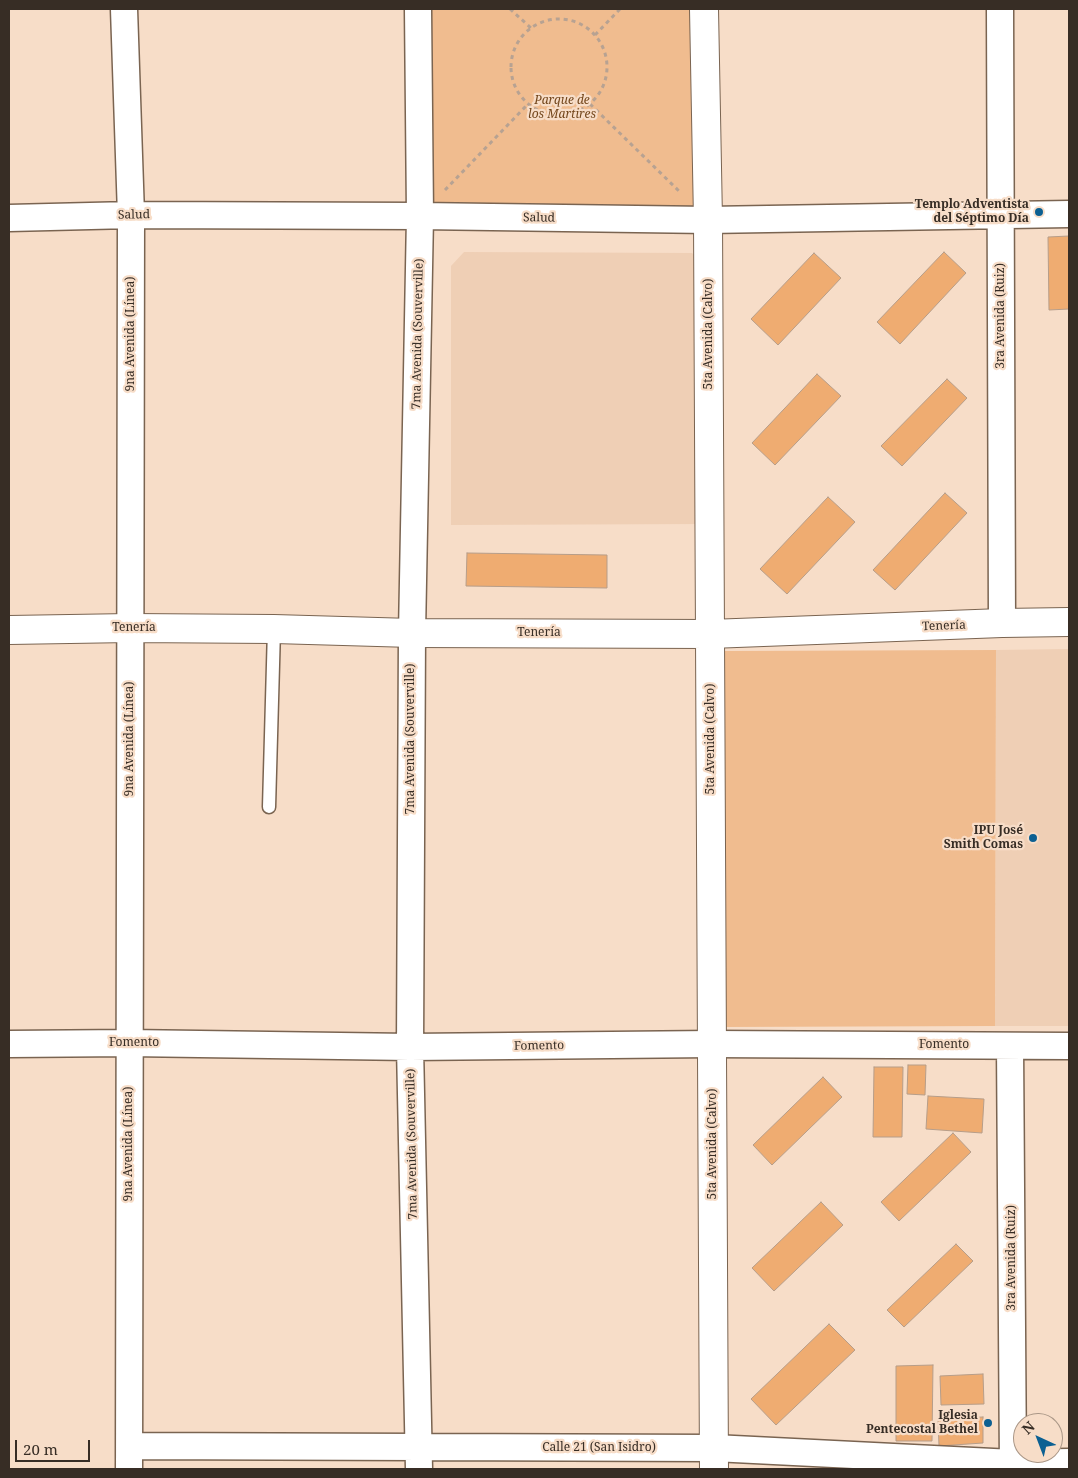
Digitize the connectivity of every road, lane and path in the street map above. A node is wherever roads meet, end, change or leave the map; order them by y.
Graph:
1 (124, 9) edge
2 (418, 9) edge
3 (510, 9) edge
4 (620, 9) edge
5 (704, 9) edge
6 (1000, 9) edge
7 (531, 28) junction
8 (594, 35) junction
9 (528, 104) junction
10 (590, 104) junction
11 (1069, 214) edge
12 (131, 215) junction
13 (420, 216) junction
14 (1001, 216) junction
15 (9, 218) edge
16 (708, 220) junction
17 (1069, 622) edge
18 (1002, 623) junction
19 (130, 628) junction
20 (274, 629) junction
21 (9, 630) edge
22 (412, 633) junction
23 (710, 634) junction
24 (269, 806) dead end
25 (129, 1043) junction
26 (9, 1044) edge
27 (712, 1044) junction
28 (1010, 1046) junction
29 (1069, 1046) edge
30 (410, 1047) junction
31 (129, 1458) edge
32 (419, 1458) edge
33 (714, 1459) edge
34 (1069, 1462) edge
35 (1013, 1466) edge

1 - 12 street, 9na Avenida (Línea)
2 - 13 street, 7ma Avenida (Souverville)
3 - 7 path
4 - 8 path
5 - 16 street, 5ta Avenida (Calvo)
6 - 14 street, 3ra Avenida (Ruiz)
7 - 8 path
7 - 9 path
8 - 10 path
9 - 10 path
9 - 13 path
10 - 16 path
11 - 14 street, Salud
12 - 13 street, Salud
12 - 15 street, Salud
12 - 19 street, 9na Avenida (Línea)
13 - 16 street, Salud
13 - 22 street, 7ma Avenida (Souverville)
14 - 16 street, Salud
14 - 18 street, 3ra Avenida (Ruiz)
16 - 23 street, 5ta Avenida (Calvo)
17 - 18 street, Tenería
18 - 23 street, Tenería
19 - 20 street, Tenería
19 - 21 street, Tenería
19 - 25 street, 9na Avenida (Línea)
20 - 22 street, Tenería
20 - 24 lane
22 - 23 street, Tenería
22 - 30 street, 7ma Avenida (Souverville)
23 - 27 street, 5ta Avenida (Calvo)
25 - 26 street, Fomento
25 - 30 street, Fomento
25 - 31 street, 9na Avenida (Línea)
27 - 28 street, Fomento
27 - 30 street, Fomento
27 - 33 street, 5ta Avenida (Calvo)
28 - 29 street, Fomento
28 - 35 street, 3ra Avenida (Ruiz)
30 - 32 street, 7ma Avenida (Souverville)
31 - 32 street, Calle 21 (San Isidro)
32 - 33 street, Calle 21 (San Isidro)
33 - 35 street, Calle 21 (San Isidro)
34 - 35 street, Calle 21 (San Isidro)

